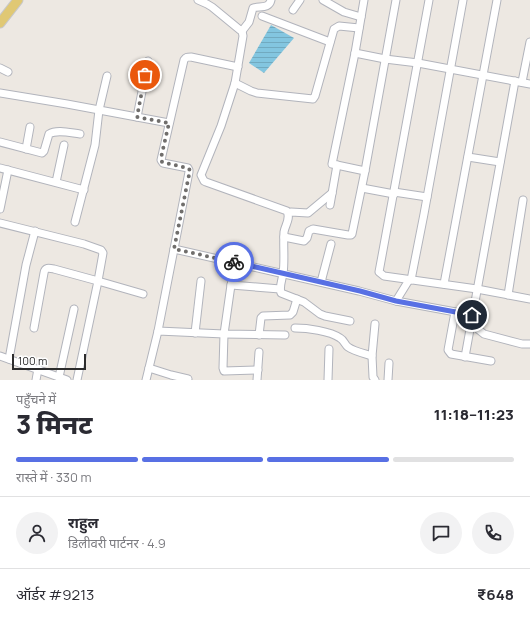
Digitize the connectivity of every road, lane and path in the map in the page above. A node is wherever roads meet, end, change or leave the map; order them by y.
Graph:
1 (11, 0) edge
2 (18, 0) edge
3 (198, 0) edge
4 (271, 0) edge
5 (300, 0) edge
6 (323, 0) edge
7 (364, 0) edge
8 (396, 0) edge
9 (429, 0) edge
10 (463, 0) edge
11 (497, 0) edge
12 (292, 10) dead end
13 (0, 14) edge
14 (262, 16) dead end
15 (361, 17) junction
16 (0, 24) edge
17 (359, 28) junction
18 (242, 31) junction
19 (330, 42) junction
20 (530, 42) edge
21 (355, 53) junction
22 (385, 59) junction
23 (148, 61) dead end
24 (418, 63) junction
25 (238, 67) junction
26 (0, 68) edge
27 (450, 69) junction
28 (8, 72) dead end
29 (107, 76) dead end
30 (483, 76) junction
31 (518, 82) junction
32 (235, 83) junction
33 (530, 84) edge
34 (0, 93) edge
35 (99, 110) junction
36 (137, 117) junction
37 (169, 123) junction
38 (30, 127) dead end
39 (80, 134) dead end
40 (0, 142) edge
41 (64, 145) dead end
42 (26, 149) junction
43 (468, 157) junction
44 (500, 162) junction
45 (337, 165) junction
46 (0, 168) edge
47 (8, 170) junction
48 (365, 171) junction
49 (56, 182) junction
50 (362, 188) junction
51 (84, 190) junction
52 (332, 193) junction
53 (394, 193) junction
54 (427, 197) junction
55 (523, 200) dead end
56 (330, 205) dead end
57 (0, 209) edge
58 (288, 213) junction
59 (75, 222) dead end
60 (0, 223) edge
61 (35, 231) junction
62 (284, 237) junction
63 (331, 244) dead end
64 (174, 249) junction
65 (236, 263) junction
66 (283, 274) junction
67 (410, 280) junction
68 (98, 281) junction
69 (201, 281) dead end
70 (321, 282) junction
71 (444, 284) junction
72 (231, 285) junction
73 (280, 289) junction
74 (477, 289) junction
75 (143, 294) dead end
76 (508, 295) junction
77 (297, 299) junction
78 (530, 299) edge
79 (396, 301) junction
80 (74, 309) dead end
81 (455, 312) junction
82 (472, 318) junction
83 (350, 321) dead end
84 (375, 324) dead end
85 (34, 328) dead end
86 (295, 328) dead end
87 (158, 331) junction
88 (195, 333) junction
89 (224, 334) junction
90 (259, 335) junction
91 (285, 335) dead end
92 (530, 344) edge
93 (329, 349) dead end
94 (259, 352) dead end
95 (0, 356) edge
96 (372, 356) junction
97 (465, 357) junction
98 (9, 359) junction
99 (491, 361) dead end
100 (389, 363) dead end
101 (149, 368) junction
102 (38, 369) junction
103 (258, 370) junction
104 (59, 377) junction
105 (188, 379) dead end
106 (36, 380) edge
107 (67, 380) edge
108 (78, 380) edge
109 (146, 380) edge
110 (258, 380) edge
111 (328, 380) edge
112 (375, 380) edge
113 (388, 380) edge

1 - 13 main road
2 - 16 main road
3 - 18 street
4 - 18 street
5 - 12 street
6 - 15 street
7 - 15 street
8 - 22 street
9 - 24 street
10 - 27 street
11 - 30 street
14 - 19 street
15 - 17 street
17 - 19 street
17 - 21 street
18 - 25 street
19 - 32 street
20 - 31 street
21 - 22 street
21 - 45 street
22 - 24 street
22 - 48 street
23 - 36 street
24 - 27 street
24 - 53 street
25 - 32 street
25 - 37 street
26 - 28 street
27 - 30 street
27 - 54 street
29 - 35 street
30 - 31 street
30 - 43 street
31 - 33 street
31 - 44 street
32 - 58 street
34 - 35 street
35 - 36 street
35 - 51 street
36 - 37 street
37 - 64 street
38 - 42 street
39 - 42 street
40 - 42 street
41 - 49 street
43 - 44 street
43 - 71 street
44 - 74 street
45 - 48 street
45 - 52 street
46 - 47 street
47 - 49 street
47 - 57 street
48 - 50 street
49 - 51 street
50 - 53 street
50 - 62 street
51 - 59 street
52 - 56 street
52 - 58 street
53 - 54 street
53 - 67 street
54 - 67 street
55 - 76 street
58 - 62 street
60 - 61 street
61 - 68 street
61 - 98 street
62 - 66 street
63 - 70 street
64 - 65 street
64 - 87 street
65 - 66 street
65 - 72 street
66 - 70 street
66 - 73 street
67 - 71 street
67 - 79 street
68 - 75 street
68 - 85 street
68 - 108 street
69 - 88 street
70 - 79 street
71 - 74 street
72 - 73 street
72 - 89 street
73 - 77 street
74 - 76 street
74 - 82 street
76 - 78 street
77 - 83 street
77 - 90 street
79 - 81 street
80 - 104 street
81 - 82 street
81 - 97 street
82 - 92 street
82 - 97 street
84 - 96 street
86 - 96 street
87 - 88 street
87 - 101 street
88 - 89 street
89 - 90 street
89 - 103 street
90 - 91 street
93 - 111 street
94 - 103 street
95 - 98 street
96 - 112 street
97 - 99 street
98 - 102 street
100 - 113 street
101 - 105 street
101 - 109 street
102 - 104 street
102 - 106 street
103 - 110 street
104 - 107 street

